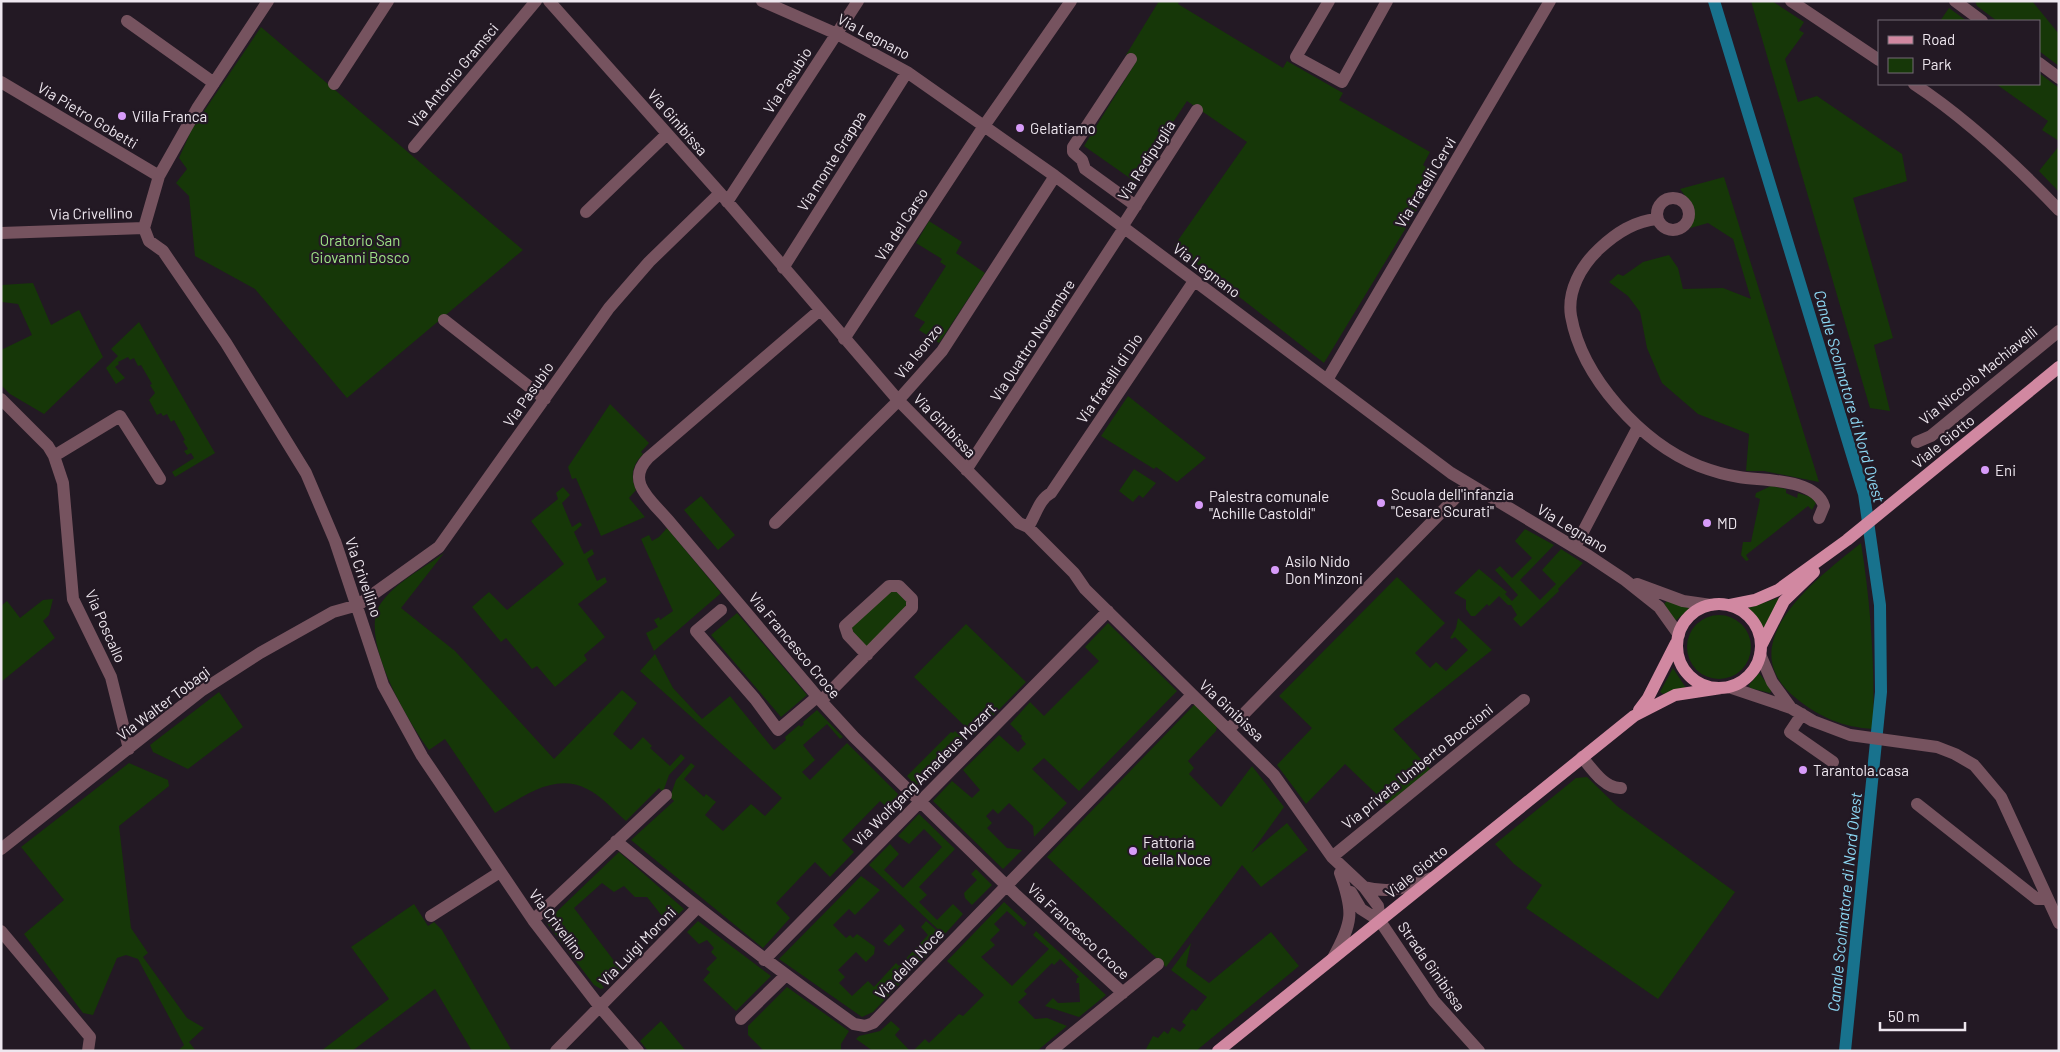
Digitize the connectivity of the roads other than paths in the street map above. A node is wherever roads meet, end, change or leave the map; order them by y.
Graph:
1 (268, 1) edge
2 (388, 1) edge
3 (536, 1) edge
4 (549, 1) edge
5 (762, 1) edge
6 (858, 1) edge
7 (1071, 1) edge
8 (1329, 1) edge
9 (1387, 1) edge
10 (1550, 1) edge
11 (1791, 1) edge
12 (1958, 2) edge
13 (1981, 20) edge
14 (127, 21) dead end
15 (837, 34) junction
16 (1131, 58) dead end
17 (1878, 59) edge
18 (2040, 64) edge
19 (907, 72) junction
20 (2059, 78) edge
21 (1, 82) edge
22 (214, 83) junction
23 (334, 84) dead end
24 (1915, 85) edge
25 (1197, 110) dead end
26 (984, 126) junction
27 (667, 134) junction
28 (414, 147) dead end
29 (159, 176) junction
30 (1055, 176) junction
31 (723, 198) junction
32 (1136, 206) junction
33 (2059, 210) edge
34 (586, 212) dead end
35 (1657, 219) dead end
36 (144, 228) junction
37 (1123, 228) junction
38 (1, 233) edge
39 (783, 268) junction
40 (1194, 281) junction
41 (820, 310) junction
42 (444, 320) dead end
43 (2059, 331) edge
44 (844, 339) junction
45 (2059, 367) edge
46 (1327, 380) junction
47 (1, 399) edge
48 (545, 399) junction
49 (898, 400) junction
50 (1638, 427) junction
51 (1917, 442) dead end
52 (54, 456) junction
53 (966, 470) junction
54 (160, 480) dead end
55 (1469, 484) junction
56 (1819, 518) dead end
57 (775, 523) dead end
58 (1028, 528) junction
59 (1848, 540) junction
60 (1575, 547) junction
61 (1625, 580) junction
62 (1711, 604) junction
63 (1730, 605) junction
64 (358, 606) junction
65 (720, 610) dead end
66 (1108, 611) junction
67 (1678, 638) junction
68 (1761, 650) junction
69 (867, 655) junction
70 (1725, 687) junction
71 (1192, 695) junction
72 (819, 699) junction
73 (1524, 700) dead end
74 (1796, 711) junction
75 (1634, 716) junction
76 (1229, 729) junction
77 (129, 748) junction
78 (1582, 757) junction
79 (1833, 762) dead end
80 (1622, 788) dead end
81 (666, 795) dead end
82 (919, 800) junction
83 (1917, 804) dead end
84 (616, 841) junction
85 (1, 849) edge
86 (1332, 857) junction
87 (500, 872) junction
88 (1340, 873) junction
89 (1436, 876) junction
90 (1006, 886) junction
91 (1364, 886) junction
92 (2048, 899) junction
93 (697, 908) junction
94 (431, 916) dead end
95 (534, 920) junction
96 (1380, 920) junction
97 (2059, 924) edge
98 (1, 931) edge
99 (1332, 959) junction
100 (764, 960) junction
101 (1158, 964) dead end
102 (785, 976) junction
103 (1123, 994) junction
104 (600, 1007) junction
105 (741, 1019) dead end
106 (88, 1051) edge
107 (556, 1051) edge
108 (638, 1051) edge
109 (1052, 1051) edge
110 (1218, 1051) edge
111 (1480, 1051) edge

1 - 22 street
2 - 23 street
3 - 28 street, Via Antonio Gramsci
4 - 27 street, Via Ginibissa
5 - 15 street, Via Legnano
6 - 15 street, Via Pasubio
7 - 26 street, Via del Carso
8 - 9 street
10 - 46 street, Via fratelli Cervi
11 - 17 street
12 - 13 street
14 - 22 street
15 - 19 street, Via Legnano
15 - 31 street, Via Pasubio
16 - 32 street
18 - 20 street
19 - 26 street, Via Legnano
19 - 39 street, Via monte Grappa
21 - 29 street, Via Pietro Gobetti
22 - 29 street
24 - 33 street
25 - 32 street, Via Redipuglia
26 - 30 street, Via Legnano
26 - 44 street, Via del Carso
27 - 31 street, Via Ginibissa
27 - 34 street
29 - 36 street
30 - 37 street, Via Legnano
30 - 49 street, Via Isonzo
31 - 39 street, Via Ginibissa
31 - 48 street, Via Pasubio
32 - 37 street, Via Redipuglia
35 - 50 street
36 - 38 street, Via Crivellino
36 - 64 street, Via Crivellino
37 - 40 street, Via Legnano
37 - 53 street, Via Quattro Novembre
39 - 41 street, Via Ginibissa
40 - 46 street, Via Legnano
40 - 58 street, Via fratelli di Dio
41 - 44 street, Via Ginibissa
41 - 72 street, Via Francesco Croce
42 - 48 street
43 - 51 street, Via Niccolò Machiavelli
44 - 49 street, Via Ginibissa
45 - 59 main road, Viale Giotto
46 - 55 street, Via Legnano
47 - 52 street, Via Poscallo
48 - 64 street, Via Pasubio
49 - 53 street, Via Ginibissa
49 - 57 street, Via Isonzo
50 - 56 street
50 - 60 street
52 - 54 street
52 - 77 street, Via Poscallo
53 - 58 street, Via Ginibissa
55 - 60 street, Via Legnano
55 - 76 street
58 - 66 street, Via Ginibissa
59 - 63 main road, Viale Giotto
59 - 68 main road, Viale Giotto
60 - 61 street, Via Legnano
61 - 62 street, Via Legnano
61 - 67 street, Via Legnano
62 - 63 main road, Viale Giotto
62 - 67 main road, Viale Giotto
63 - 68 main road, Viale Giotto
64 - 77 street, Via Walter Tobagi
64 - 87 street, Via Crivellino
65 - 72 street
66 - 71 street, Via Ginibissa
66 - 82 street, Via Wolfgang Amadeus Mozart
67 - 70 main road
67 - 75 main road, Viale Giotto
68 - 70 main road, Viale Giotto
68 - 74 street
69 - 69 street
69 - 72 street
70 - 74 street
70 - 75 main road, Viale Giotto
71 - 76 street, Via Ginibissa
71 - 90 street, Via della Noce
72 - 82 street, Via Francesco Croce
73 - 86 street, Via privata Umberto Boccioni
74 - 79 street
74 - 92 street
75 - 78 main road, Viale Giotto
76 - 86 street, Via Ginibissa
77 - 85 street, Via Walter Tobagi
78 - 80 street
78 - 89 main road, Viale Giotto
81 - 84 street
82 - 90 street, Via Francesco Croce
82 - 100 street, Via Wolfgang Amadeus Mozart
83 - 92 street
84 - 93 street, Via della Noce
84 - 95 street
86 - 88 street, Via Ginibissa
86 - 91 street, Via Ginibissa
87 - 94 street
87 - 95 street, Via Crivellino
88 - 96 street, Via Ginibissa
88 - 99 street, Via Ginibissa
89 - 91 street
89 - 96 main road, Viale Giotto
90 - 102 street, Via della Noce
90 - 103 street, Via Francesco Croce
91 - 96 street, Via Ginibissa
92 - 97 street
93 - 100 street, Via della Noce
93 - 104 street, Via Luigi Moroni
95 - 104 street, Via Crivellino
96 - 99 main road, Viale Giotto
96 - 111 street, Strada Ginibissa
98 - 106 street
99 - 110 main road, Viale Giotto
100 - 102 street, Via della Noce
101 - 103 street
102 - 105 street
103 - 109 street
104 - 107 street, Via Luigi Moroni
104 - 108 street, Via Crivellino

